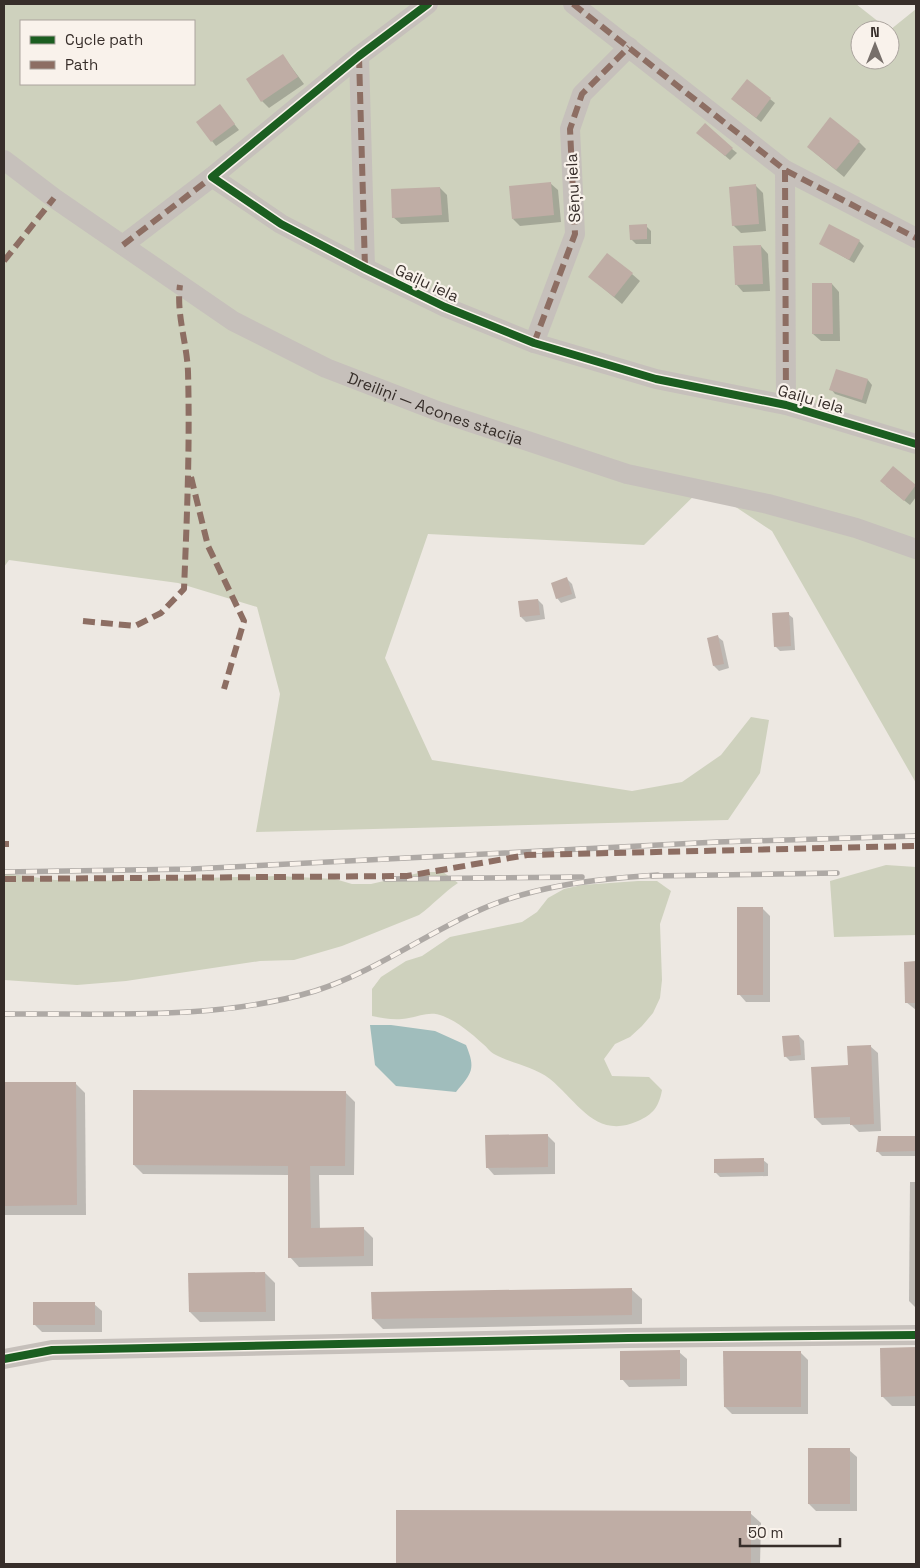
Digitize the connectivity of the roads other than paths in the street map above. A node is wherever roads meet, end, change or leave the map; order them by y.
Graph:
1 (428, 4) edge
2 (573, 4) edge
3 (629, 47) junction
4 (359, 56) junction
5 (4, 160) edge
6 (785, 170) junction
7 (212, 176) junction
8 (916, 238) edge
9 (123, 245) junction
10 (365, 268) junction
11 (534, 343) junction
12 (786, 405) junction
13 (916, 444) edge
14 (916, 549) edge
15 (916, 1335) edge
16 (4, 1358) edge

1 - 4 street
2 - 3 street
3 - 6 street
3 - 11 street, Sēņu iela
4 - 7 street
4 - 10 street
5 - 9 street, Dreiliņi — Acones stacija
6 - 8 street
6 - 12 street
7 - 9 street
7 - 10 street, Gaiļu iela
9 - 14 street, Dreiliņi — Acones stacija
10 - 11 street, Gaiļu iela
11 - 12 street, Gaiļu iela
12 - 13 street, Gaiļu iela
15 - 16 street

